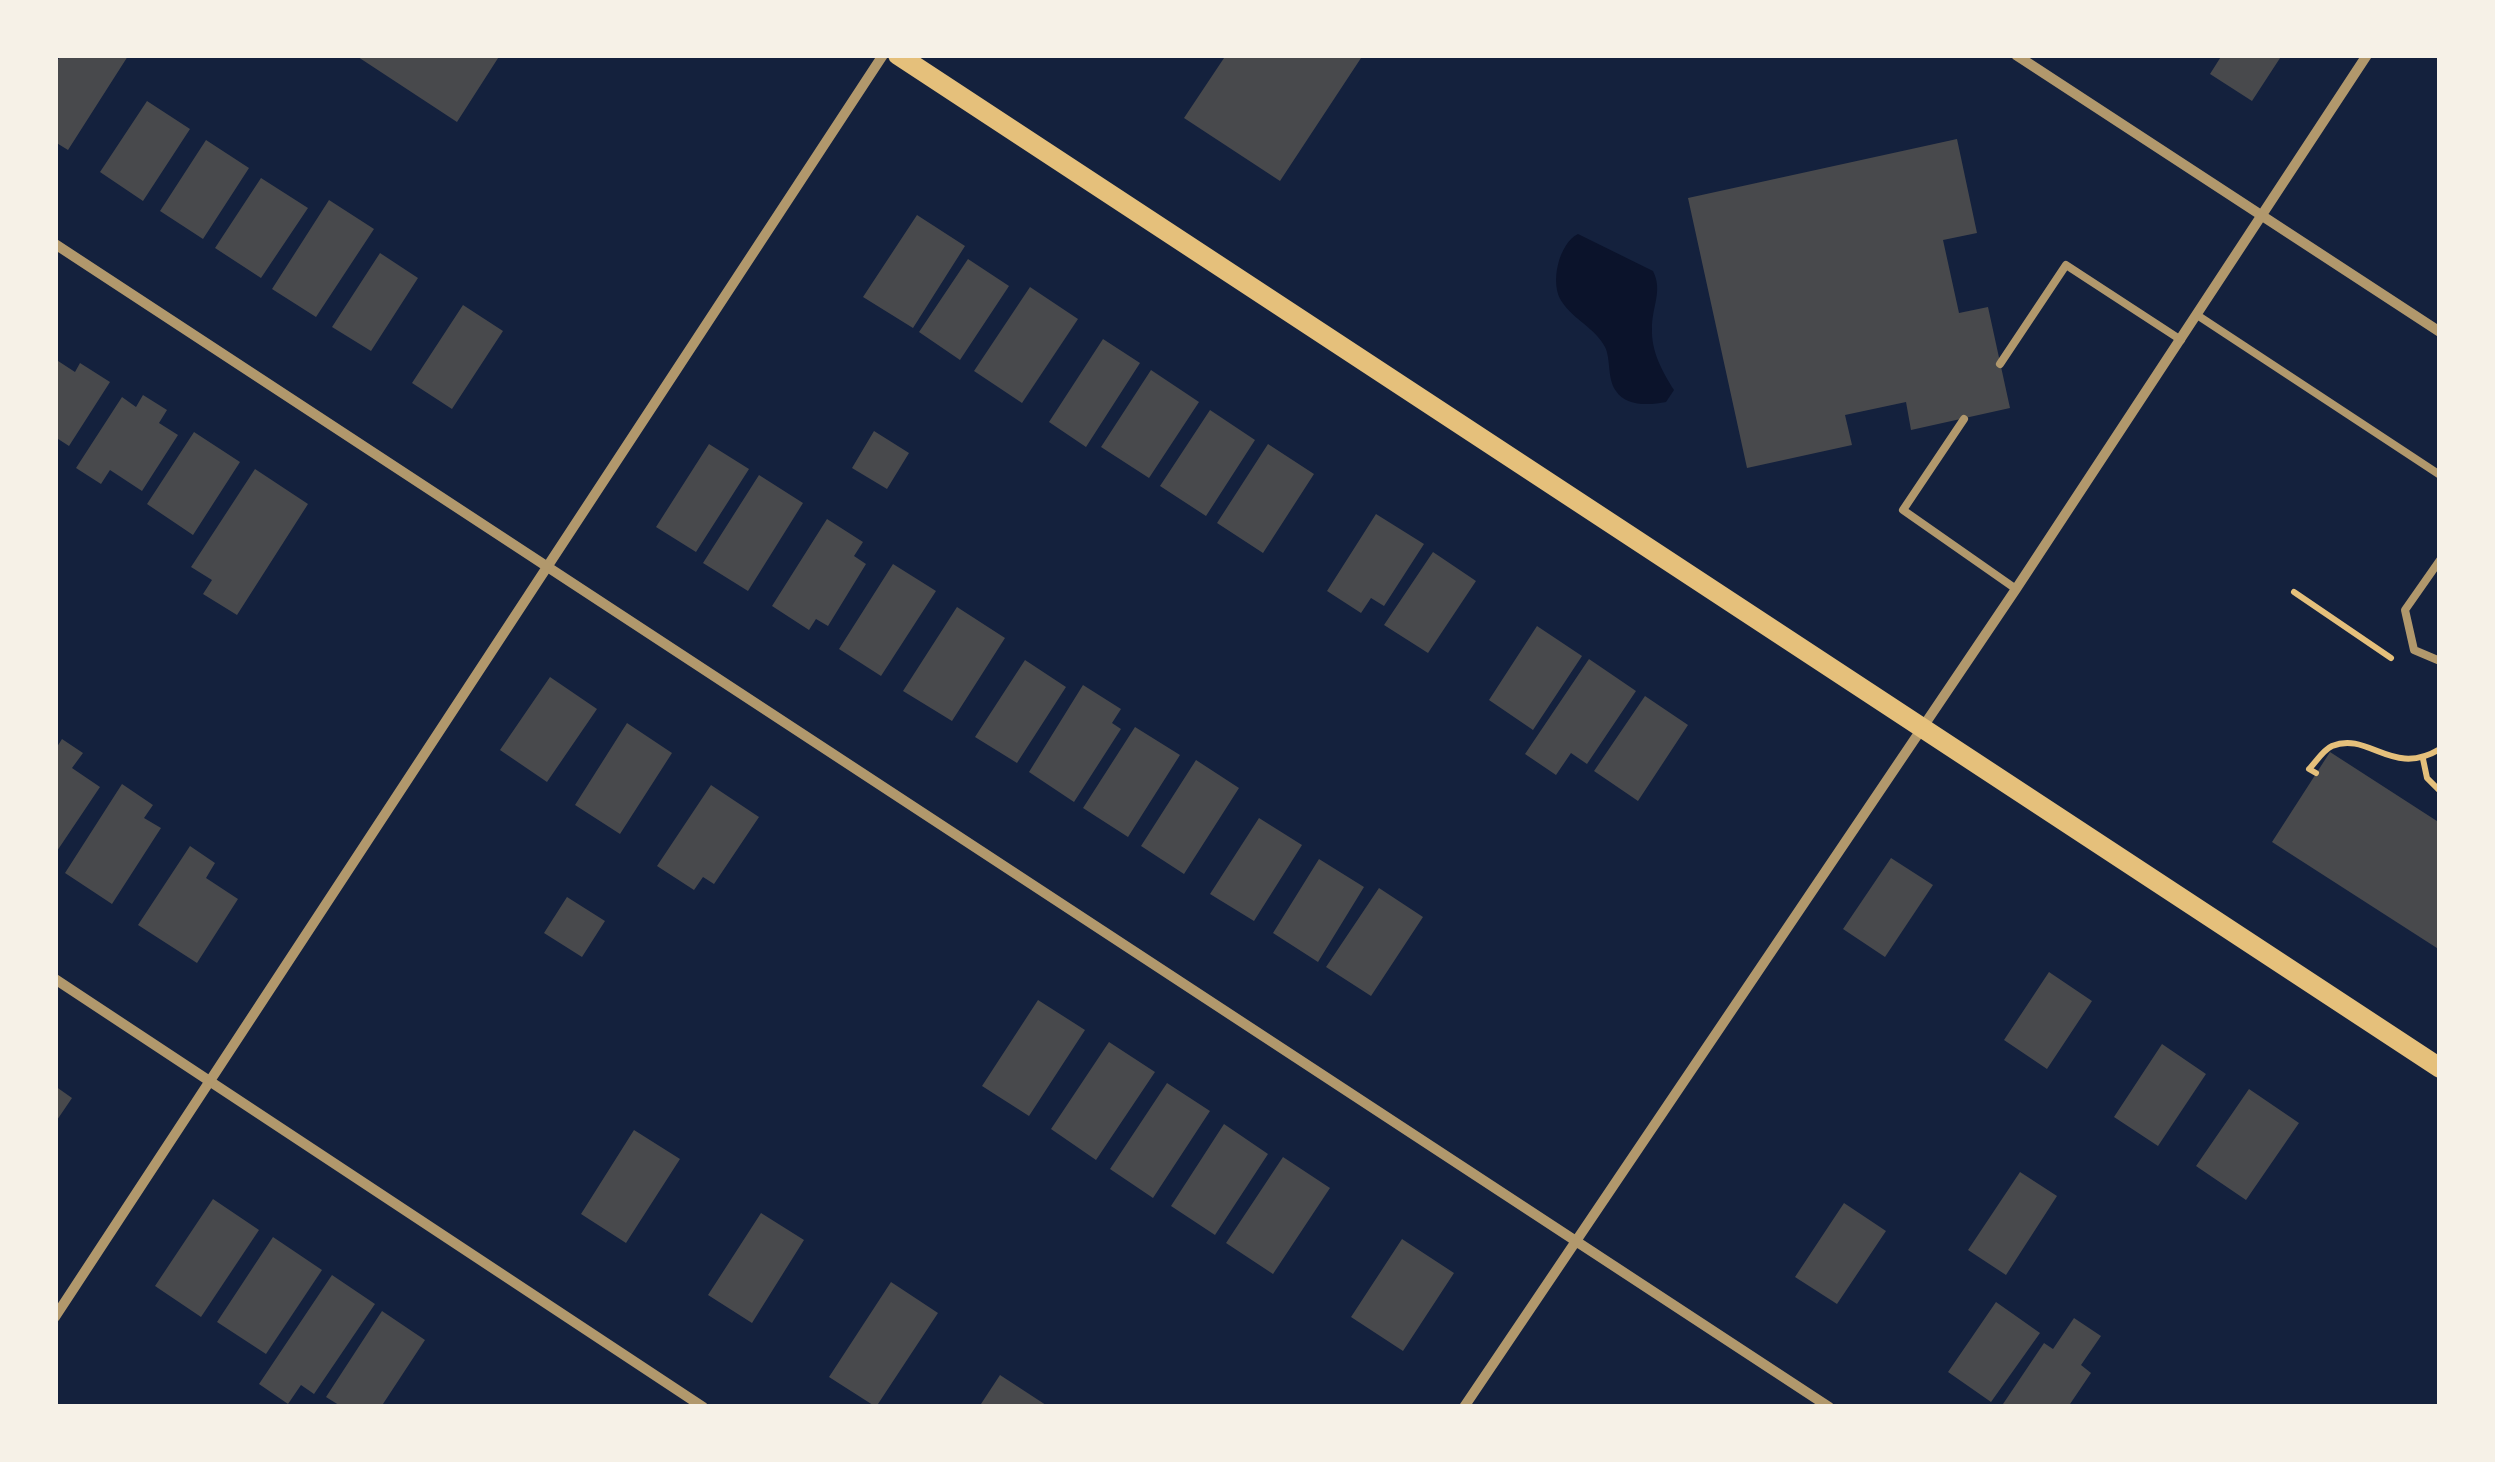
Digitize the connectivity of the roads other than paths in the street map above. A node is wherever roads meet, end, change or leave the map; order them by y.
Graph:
1 (882, 55) edge
2 (898, 55) edge
3 (2016, 55) edge
4 (2368, 55) edge
5 (2262, 217) junction
6 (55, 244) edge
7 (2197, 315) junction
8 (2440, 332) edge
9 (2180, 340) junction
10 (2000, 364) dead end
11 (1964, 419) dead end
12 (2440, 475) edge
13 (2440, 560) edge
14 (547, 569) junction
15 (2016, 589) junction
16 (2440, 661) edge
17 (1920, 726) junction
18 (55, 978) edge
19 (2440, 1068) edge
20 (208, 1080) junction
21 (1574, 1241) junction
22 (55, 1317) edge
23 (704, 1407) edge
24 (1464, 1407) edge
25 (1829, 1407) edge

1 - 14 street
2 - 17 main road
3 - 5 street
4 - 5 street
5 - 7 street
5 - 8 street
6 - 14 street
7 - 9 street
7 - 12 lane
9 - 10 lane
9 - 15 street
11 - 15 lane
13 - 16 lane
14 - 20 street
14 - 21 street
15 - 17 street
17 - 19 main road
17 - 21 street
18 - 20 street
20 - 22 street
20 - 23 street
21 - 24 street
21 - 25 street

